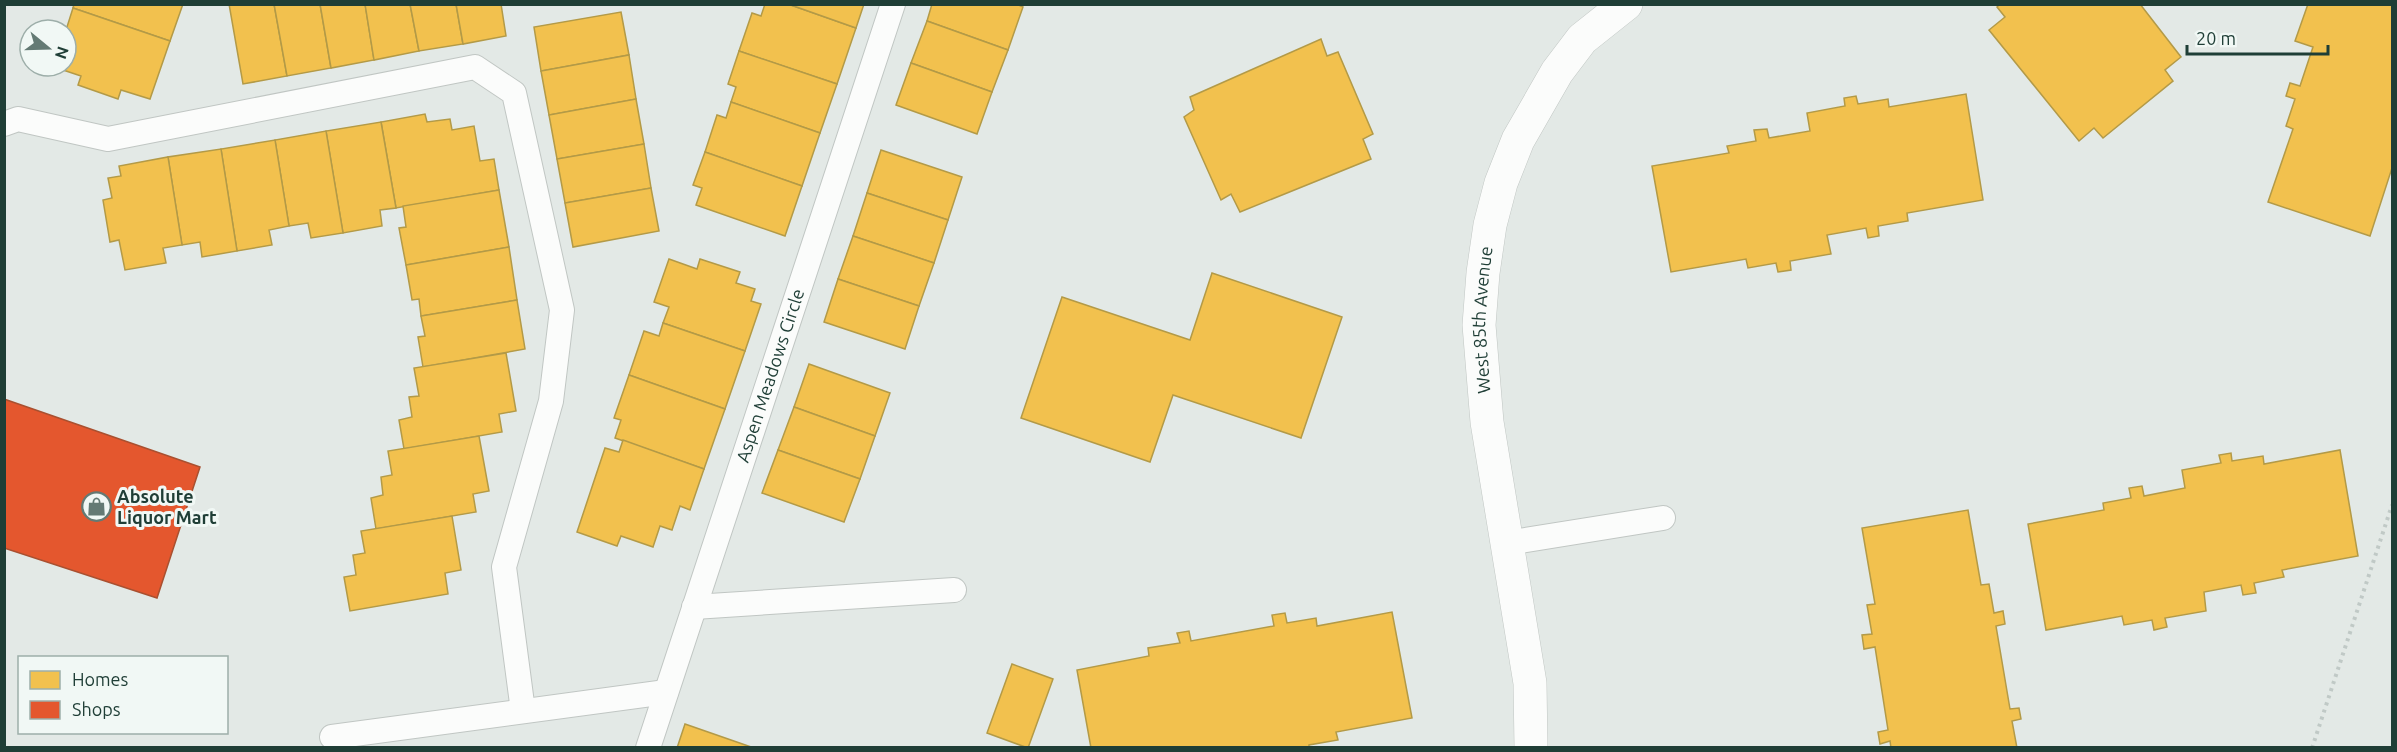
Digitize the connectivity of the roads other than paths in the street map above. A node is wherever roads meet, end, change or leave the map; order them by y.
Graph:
1 (893, 4) edge
2 (1626, 4) edge
3 (11, 122) edge
4 (1663, 518) dead end
5 (1507, 543) junction
6 (954, 590) dead end
7 (694, 607) junction
8 (666, 692) junction
9 (523, 711) junction
10 (332, 737) dead end
11 (648, 747) edge
12 (1531, 747) edge

1 - 7 lane, Aspen Meadows Circle
2 - 5 street, West 85th Avenue
3 - 9 lane
4 - 5 lane
5 - 12 street, West 85th Avenue
6 - 7 lane
7 - 8 lane, Aspen Meadows Circle
8 - 9 lane
8 - 11 lane, Aspen Meadows Circle
9 - 10 lane

